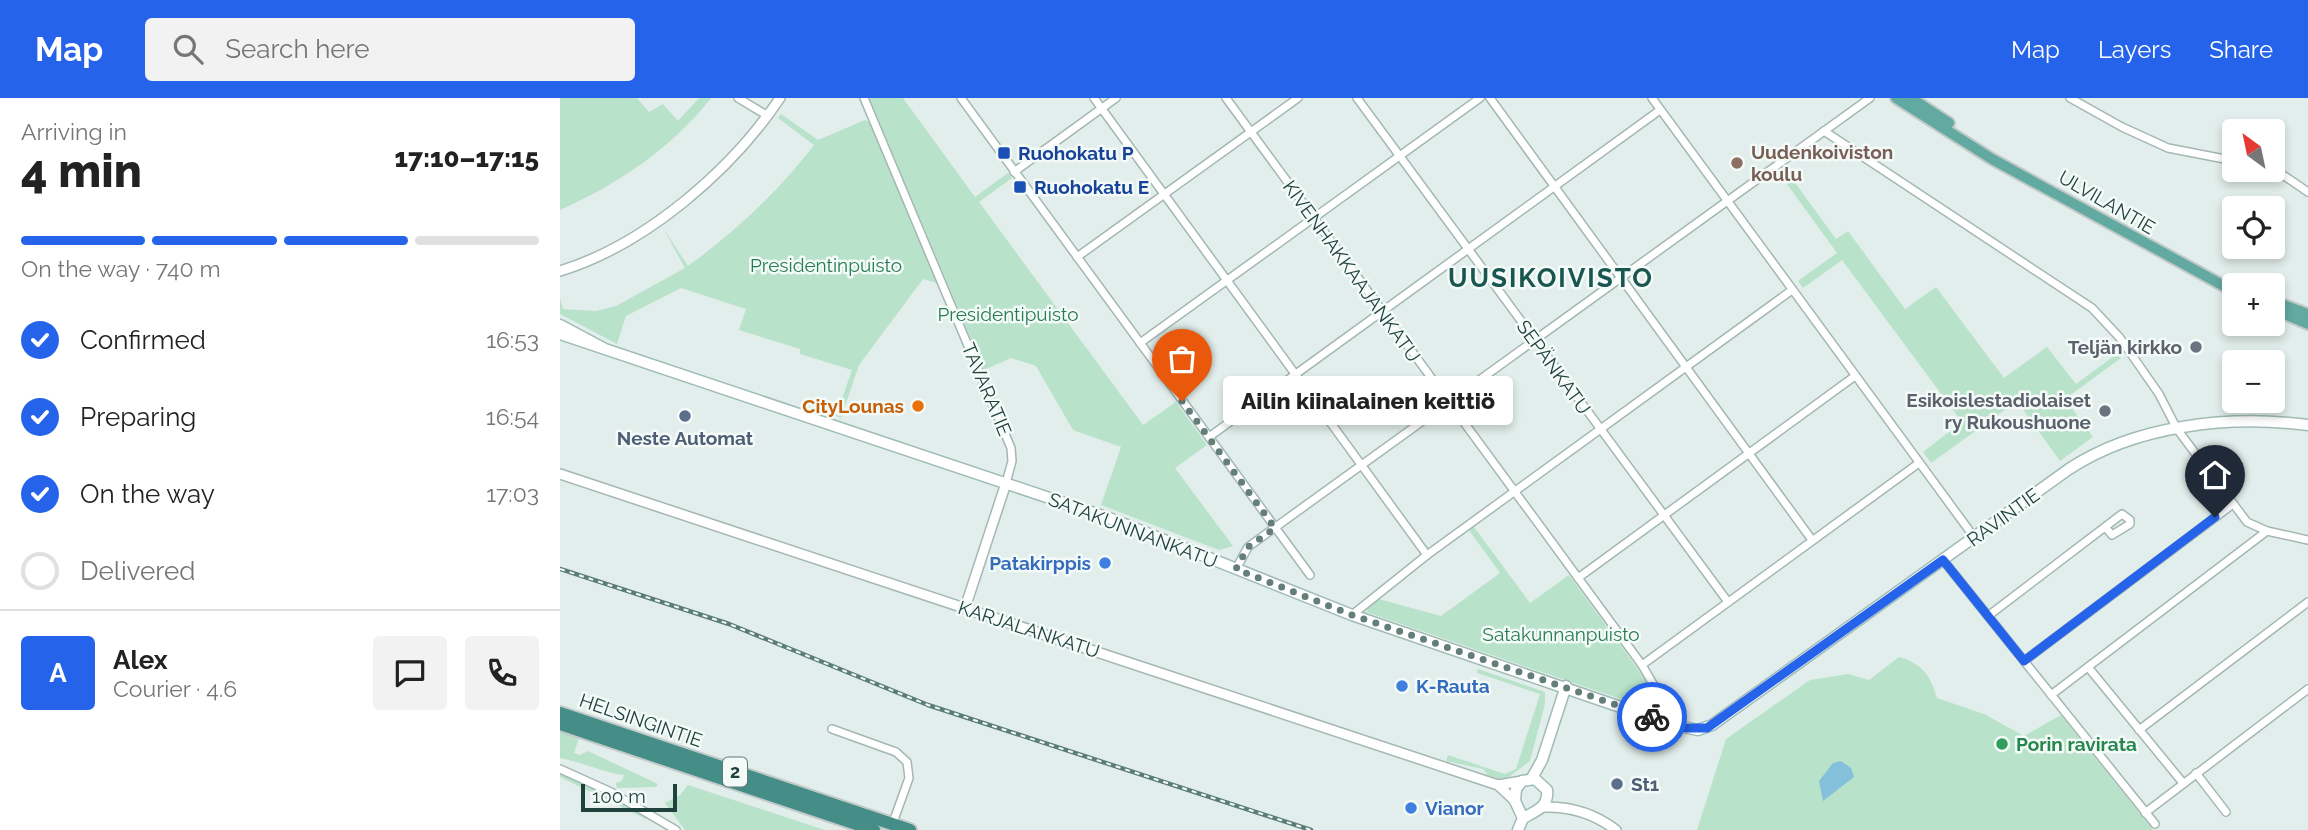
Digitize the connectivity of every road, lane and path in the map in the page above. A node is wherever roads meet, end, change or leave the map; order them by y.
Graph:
1 (738, 98) edge
2 (780, 98) edge
3 (864, 98) edge
4 (961, 98) edge
5 (1094, 98) edge
6 (1116, 98) edge
7 (1226, 98) edge
8 (1298, 98) edge
9 (1357, 98) edge
10 (1480, 98) edge
11 (1490, 98) edge
12 (1652, 98) edge
13 (1856, 98) edge
14 (1870, 98) edge
15 (1896, 98) edge
16 (1911, 98) edge
17 (2070, 98) edge
18 (1102, 108) junction
19 (1660, 110) junction
20 (1849, 111) junction
21 (768, 116) junction
22 (1824, 131) junction
23 (1251, 132) junction
24 (1399, 156) junction
25 (2222, 159) edge
26 (1014, 172) junction
27 (2021, 172) junction
28 (2286, 177) edge
29 (1555, 187) junction
30 (2308, 192) edge
31 (1164, 194) junction
32 (1726, 200) junction
33 (1313, 218) junction
34 (1467, 249) junction
35 (1077, 257) junction
36 (2178, 261) junction
37 (562, 271) edge
38 (1621, 277) junction
39 (1227, 279) junction
40 (2222, 279) edge
41 (2222, 285) edge
42 (1792, 289) junction
43 (2285, 305) edge
44 (1382, 311) junction
45 (2285, 314) edge
46 (2308, 314) edge
47 (2308, 324) edge
48 (560, 325) edge
49 (563, 337) edge
50 (1534, 340) junction
51 (1140, 343) junction
52 (604, 349) junction
53 (1686, 367) junction
54 (1295, 375) junction
55 (1856, 376) junction
56 (1448, 401) junction
57 (2308, 425) edge
58 (1600, 429) junction
59 (2178, 429) junction
60 (1209, 437) junction
61 (1749, 452) junction
62 (1919, 463) junction
63 (1362, 464) junction
64 (560, 474) edge
65 (1006, 483) junction
66 (1514, 491) junction
67 (2233, 504) junction
68 (1662, 514) junction
69 (2105, 527) dead end
70 (1275, 528) junction
71 (2267, 531) junction
72 (1974, 537) junction
73 (1812, 540) junction
74 (2308, 540) edge
75 (1427, 555) junction
76 (1943, 560) junction
77 (1236, 569) junction
78 (1310, 575) dead end
79 (1578, 578) junction
80 (1728, 602) junction
81 (2308, 602) edge
82 (965, 608) junction
83 (1352, 615) junction
84 (1988, 616) junction
85 (2024, 661) junction
86 (1642, 665) junction
87 (2088, 667) junction
88 (1566, 686) junction
89 (2308, 689) edge
90 (2051, 695) junction
91 (560, 713) edge
92 (1659, 719) junction
93 (560, 724) edge
94 (832, 729) dead end
95 (2139, 730) junction
96 (560, 769) edge
97 (2196, 773) junction
98 (1535, 783) junction
99 (2183, 783) junction
100 (1498, 785) junction
101 (1517, 803) junction
102 (1563, 806) junction
103 (1539, 809) junction
104 (2226, 812) dead end
105 (2145, 813) junction
106 (895, 817) dead end
107 (1523, 818) junction
108 (2155, 824) dead end
109 (676, 830) edge
110 (874, 830) edge
111 (910, 830) edge
112 (1518, 830) edge
113 (1616, 830) edge

1 - 21 street
2 - 21 street
3 - 65 street, TAVARATIE
4 - 26 street
5 - 18 street
6 - 18 street
7 - 23 street, KIVENHAKKAAJANKATU
8 - 23 street
9 - 24 street, SEPÄNKATU
10 - 24 street
11 - 29 street
12 - 19 street
13 - 20 street
14 - 20 street
15 - 27 main road, ULVILANTIE
16 - 27 main road, ULVILANTIE
17 - 25 street
18 - 26 street
18 - 31 street
19 - 29 street
19 - 32 street
20 - 22 street
21 - 37 street
22 - 32 street
22 - 59 street
23 - 31 street
23 - 33 street, KIVENHAKKAAJANKATU
24 - 33 street
24 - 34 street, SEPÄNKATU
26 - 35 street
27 - 36 main road, ULVILANTIE
28 - 30 street
29 - 34 street
29 - 38 street
31 - 35 street
31 - 39 street
32 - 38 street
32 - 42 street
33 - 39 street
33 - 44 street, KIVENHAKKAAJANKATU
34 - 44 street
34 - 50 street, SEPÄNKATU
35 - 51 street
36 - 40 main road, ULVILANTIE
36 - 41 main road, ULVILANTIE
38 - 50 street
38 - 53 street
39 - 51 street
39 - 54 street
42 - 53 street
42 - 55 street
43 - 46 main road
44 - 54 street
44 - 56 street, KIVENHAKKAAJANKATU
45 - 47 main road
48 - 52 main road, SATAKUNNANKATU
49 - 52 main road, SATAKUNNANKATU
50 - 56 street
50 - 58 street, SEPÄNKATU
51 - 60 street
52 - 65 main road, SATAKUNNANKATU
53 - 58 street
53 - 61 street
54 - 60 street
54 - 63 street
55 - 61 street
55 - 62 street
56 - 63 street
56 - 66 street, KIVENHAKKAAJANKATU
57 - 59 main road, RAVINTIE
58 - 66 street
58 - 68 street, SEPÄNKATU
59 - 67 street
59 - 72 main road, RAVINTIE
60 - 70 street
61 - 68 street
61 - 73 street
62 - 72 street
62 - 73 street
63 - 70 street
63 - 75 street
64 - 82 street, KARJALANKATU
65 - 77 main road, SATAKUNNANKATU
65 - 82 street, TAVARATIE
66 - 75 street
66 - 79 street, KIVENHAKKAAJANKATU
67 - 71 street
67 - 85 street
68 - 79 street
68 - 80 street, SEPÄNKATU
69 - 84 street
70 - 77 street
70 - 78 street
71 - 74 street
71 - 87 street
72 - 76 main road, RAVINTIE
73 - 80 street
75 - 83 street
76 - 84 street
76 - 92 main road, RAVINTIE
77 - 83 main road, SATAKUNNANKATU
79 - 86 street, KIVENHAKKAAJANKATU
80 - 86 street
81 - 95 street
82 - 100 street, KARJALANKATU
83 - 88 main road, SATAKUNNANKATU
84 - 85 street
85 - 90 street
86 - 92 street, KIVENHAKKAAJANKATU
87 - 90 street
87 - 95 street
88 - 92 main road, SATAKUNNANKATU
88 - 98 main road
89 - 97 street
90 - 105 street
91 - 111 highway, HELSINGINTIE / 2
93 - 110 highway, HELSINGINTIE / 2
94 - 106 street
95 - 99 street
96 - 109 street
97 - 99 street
97 - 104 street
98 - 100 street, KARJALANKATU
98 - 101 main road
98 - 102 street
98 - 103 main road
99 - 105 street
100 - 101 street, KARJALANKATU
101 - 103 main road
101 - 107 main road
102 - 103 street
102 - 113 street
103 - 107 main road
105 - 108 street
107 - 112 main road

